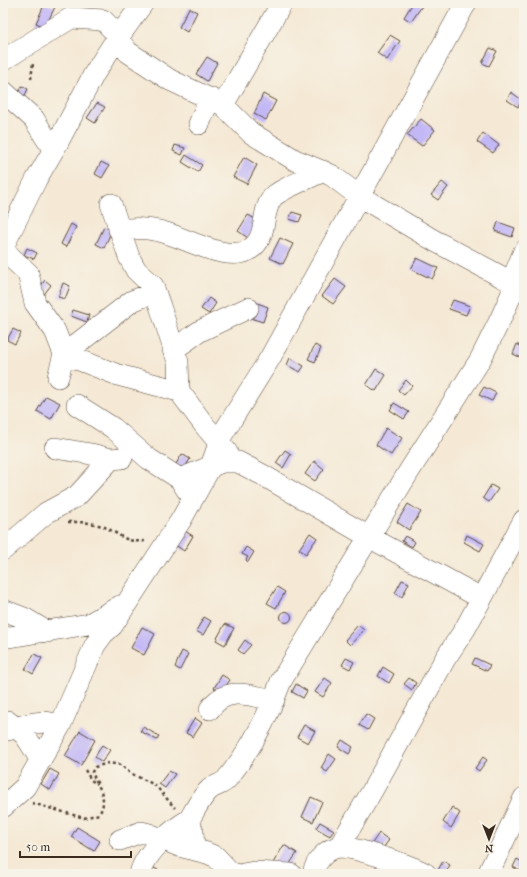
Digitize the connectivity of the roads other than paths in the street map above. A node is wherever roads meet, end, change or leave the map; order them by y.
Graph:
1 (143, 3) edge
2 (282, 3) edge
3 (466, 3) edge
4 (90, 11) edge
5 (118, 44) junction
6 (3, 60) edge
7 (3, 91) edge
8 (216, 101) junction
9 (198, 124) dead end
10 (57, 144) junction
11 (323, 171) junction
12 (360, 196) junction
13 (111, 204) dead end
14 (119, 230) junction
15 (3, 247) edge
16 (3, 250) edge
17 (524, 251) edge
18 (520, 286) edge
19 (156, 295) junction
20 (248, 308) dead end
21 (173, 350) junction
22 (64, 354) junction
23 (58, 376) dead end
24 (180, 391) junction
25 (77, 405) dead end
26 (219, 444) junction
27 (55, 448) dead end
28 (141, 452) junction
29 (111, 459) junction
30 (238, 462) junction
31 (211, 466) junction
32 (180, 479) junction
33 (192, 500) junction
34 (524, 520) edge
35 (369, 537) junction
36 (3, 550) edge
37 (481, 598) junction
38 (126, 604) junction
39 (3, 610) edge
40 (47, 632) junction
41 (3, 638) edge
42 (274, 700) junction
43 (210, 709) dead end
44 (8, 725) edge
45 (60, 726) junction
46 (40, 759) junction
47 (524, 798) edge
48 (8, 803) edge
49 (190, 820) junction
50 (120, 840) dead end
51 (163, 841) junction
52 (339, 847) junction
53 (194, 849) junction
54 (140, 874) edge
55 (235, 874) edge
56 (291, 874) edge
57 (313, 874) edge
58 (426, 874) edge
59 (488, 874) edge

1 - 5 street
2 - 8 street
3 - 12 street
4 - 5 street
4 - 6 street
5 - 8 street
5 - 10 street
7 - 10 street
8 - 9 street
8 - 11 street
10 - 15 street
11 - 12 street
11 - 14 street
12 - 18 street
12 - 26 street
13 - 14 street
14 - 19 street
16 - 22 street
17 - 18 street
18 - 35 street
19 - 21 street
19 - 22 street
20 - 21 street
21 - 24 street
22 - 23 street
22 - 24 street
24 - 26 street
25 - 28 street
26 - 30 street
26 - 31 street
27 - 29 street
28 - 29 street
28 - 32 street
29 - 36 street
30 - 31 street
30 - 35 street
31 - 32 street
31 - 33 street
32 - 33 street
33 - 38 street
34 - 37 street
35 - 37 street
35 - 42 street
37 - 52 street
38 - 40 street
38 - 45 street
39 - 40 street
40 - 41 street
42 - 43 street
42 - 49 street
44 - 45 street
44 - 46 street
45 - 46 street
46 - 48 street
47 - 59 street
49 - 51 street
49 - 53 street
50 - 51 street
51 - 53 street
51 - 54 street
52 - 57 street
52 - 58 street
53 - 55 street
55 - 56 street

